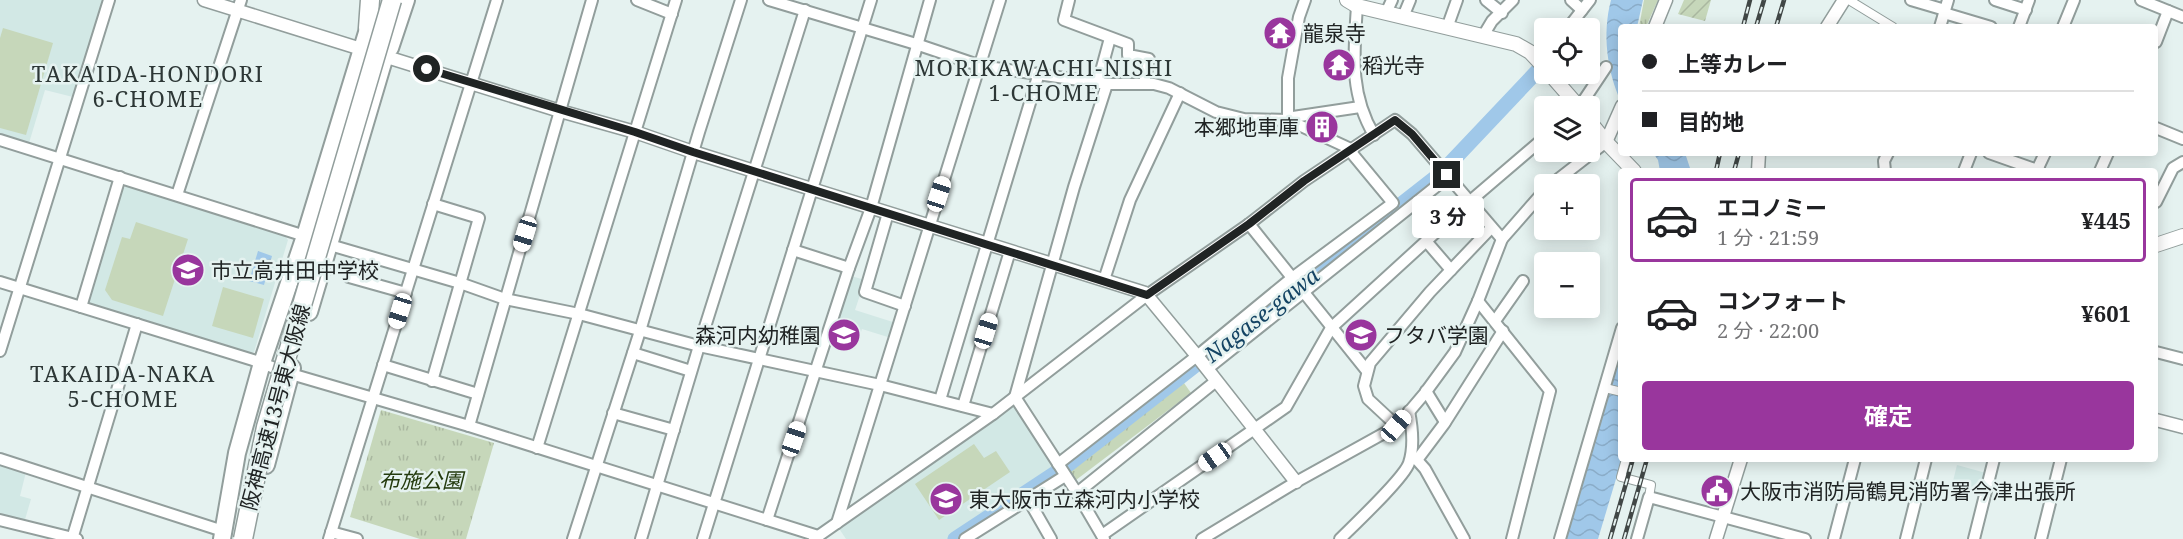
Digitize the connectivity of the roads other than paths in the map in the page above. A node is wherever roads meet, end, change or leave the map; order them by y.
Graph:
1 (109, 0) edge
2 (204, 0) edge
3 (368, 0) edge
4 (378, 0) edge
5 (392, 0) edge
6 (398, 0) edge
7 (406, 0) edge
8 (496, 0) edge
9 (592, 0) edge
10 (637, 0) edge
11 (676, 0) edge
12 (741, 0) edge
13 (769, 0) edge
14 (871, 0) edge
15 (930, 0) edge
16 (1000, 0) edge
17 (1069, 0) edge
18 (1305, 0) edge
19 (1410, 0) edge
20 (1457, 0) edge
21 (1486, 0) edge
22 (1513, 0) edge
23 (1571, 0) edge
24 (1590, 0) edge
25 (1666, 0) edge
26 (1846, 0) edge
27 (1911, 0) edge
28 (1995, 0) edge
29 (2074, 0) edge
30 (2141, 0) edge
31 (1352, 3) edge
32 (239, 5) edge
33 (2027, 5) edge
34 (1389, 7) edge
35 (1946, 8) edge
36 (805, 10) junction
37 (1582, 10) junction
38 (2168, 11) junction
39 (1502, 13) junction
40 (672, 14) junction
41 (2182, 14) edge
42 (1403, 17) junction
43 (1578, 18) edge
44 (1656, 24) edge
45 (1829, 24) edge
46 (1888, 24) edge
47 (1941, 24) edge
48 (1984, 24) edge
49 (2020, 24) edge
50 (2064, 24) edge
51 (368, 28) junction
52 (1447, 28) junction
53 (862, 29) junction
54 (1483, 36) junction
55 (2158, 37) edge
56 (1110, 38) junction
57 (916, 44) junction
58 (362, 50) junction
59 (385, 56) junction
60 (1534, 56) edge
61 (981, 66) junction
62 (1606, 67) dead end
63 (1040, 73) junction
64 (471, 83) junction
65 (1103, 83) junction
66 (1144, 84) junction
67 (1560, 84) edge
68 (1180, 93) junction
69 (1570, 96) edge
70 (1586, 96) edge
71 (1360, 107) junction
72 (560, 111) junction
73 (1618, 115) edge
74 (1288, 120) junction
75 (2158, 129) edge
76 (635, 132) junction
77 (1600, 134) edge
78 (1374, 135) junction
79 (2183, 139) edge
80 (1606, 142) junction
81 (1, 143) edge
82 (1534, 146) edge
83 (1351, 151) junction
84 (693, 152) junction
85 (1618, 154) edge
86 (1620, 156) edge
87 (1997, 156) edge
88 (60, 158) junction
89 (2183, 162) edge
90 (1631, 168) edge
91 (2031, 168) edge
92 (754, 170) junction
93 (1445, 173) junction
94 (1565, 174) edge
95 (120, 177) junction
96 (812, 189) junction
97 (177, 195) junction
98 (2158, 198) edge
99 (1469, 202) junction
100 (1534, 203) edge
101 (433, 204) junction
102 (871, 208) junction
103 (888, 213) junction
104 (1249, 224) junction
105 (929, 226) junction
106 (1491, 228) junction
107 (305, 236) junction
108 (2183, 236) edge
109 (1502, 239) junction
110 (1426, 241) junction
111 (986, 244) junction
112 (2158, 244) edge
113 (330, 245) junction
114 (793, 250) junction
115 (1010, 251) junction
116 (1052, 264) junction
117 (849, 268) junction
118 (413, 269) junction
119 (1451, 270) junction
120 (350, 278) dead end
121 (1292, 278) junction
122 (1104, 280) junction
123 (1523, 281) dead end
124 (0, 282) edge
125 (460, 283) junction
126 (18, 288) junction
127 (405, 293) junction
128 (1304, 293) junction
129 (1147, 295) junction
130 (505, 299) junction
131 (1478, 300) junction
132 (904, 306) junction
133 (81, 308) junction
134 (579, 314) junction
135 (1495, 321) junction
136 (137, 324) junction
137 (1331, 328) junction
138 (640, 331) junction
139 (1503, 331) junction
140 (1618, 342) edge
141 (699, 346) junction
142 (0, 351) edge
143 (633, 353) junction
144 (2158, 353) edge
145 (1197, 356) junction
146 (760, 358) junction
147 (2183, 359) edge
148 (262, 363) junction
149 (383, 365) junction
150 (1207, 368) junction
151 (691, 371) junction
152 (1367, 371) junction
153 (817, 372) junction
154 (291, 374) junction
155 (432, 381) junction
156 (1216, 381) junction
157 (880, 385) junction
158 (1605, 388) junction
159 (1426, 391) junction
160 (1618, 391) edge
161 (478, 394) junction
162 (1015, 397) junction
163 (372, 398) junction
164 (940, 400) junction
165 (963, 406) junction
166 (1409, 411) junction
167 (613, 413) junction
168 (993, 414) junction
169 (2158, 421) edge
170 (1445, 422) junction
171 (469, 426) junction
172 (1396, 426) junction
173 (2183, 427) edge
174 (1254, 429) junction
175 (674, 430) junction
176 (537, 448) junction
177 (1414, 458) junction
178 (0, 459) edge
179 (1625, 462) edge
180 (1740, 462) edge
181 (1854, 462) edge
182 (1925, 462) edge
183 (1993, 462) edge
184 (2060, 462) edge
185 (1058, 464) junction
186 (596, 466) junction
187 (1065, 475) junction
188 (1296, 482) junction
189 (657, 486) junction
190 (87, 487) junction
191 (1077, 493) junction
192 (1648, 497) junction
193 (1028, 499) junction
194 (714, 504) junction
195 (1722, 518) junction
196 (0, 520) edge
197 (767, 520) junction
198 (837, 523) junction
199 (225, 536) edge
200 (330, 536) edge
201 (1103, 537) edge
202 (74, 538) edge
203 (816, 538) edge
204 (243, 539) edge
205 (251, 539) edge
206 (357, 539) edge
207 (573, 539) edge
208 (641, 539) edge
209 (703, 539) edge
210 (966, 539) edge
211 (1050, 539) edge
212 (1202, 539) edge
213 (1340, 539) edge
214 (1464, 539) edge
215 (1512, 539) edge
216 (1560, 539) edge
217 (1637, 539) edge
218 (1716, 539) edge
219 (1805, 539) edge
220 (1834, 539) edge
221 (1906, 539) edge
222 (1974, 539) edge
223 (2041, 539) edge

1 - 88 street
2 - 32 street
3 - 51 highway
4 - 51 highway
4 - 199 highway, 阪神高速13号東大阪線
5 - 204 highway, 阪神高速13号東大阪線, bridge
6 - 59 highway
7 - 59 highway
8 - 64 street
9 - 72 street
10 - 40 street
11 - 40 street
12 - 84 street
13 - 36 street
14 - 53 street
15 - 57 street
16 - 61 street
17 - 56 street
18 - 74 street
19 - 42 street
20 - 52 street
21 - 39 street
22 - 39 street
23 - 37 street
24 - 37 street
25 - 44 street
26 - 45 street
26 - 46 street
27 - 35 street
28 - 33 street
29 - 50 street
30 - 38 street
31 - 34 main road
31 - 71 street
32 - 58 street
32 - 97 street
33 - 49 street
34 - 42 main road
35 - 47 street
35 - 48 street
36 - 53 street
36 - 92 street
37 - 43 street
38 - 41 street
38 - 55 street
39 - 54 street
40 - 76 street
42 - 52 main road
51 - 58 highway
52 - 54 main road
53 - 57 street
53 - 96 street
54 - 60 main road
56 - 65 street
56 - 66 street
57 - 61 street
57 - 102 street
58 - 59 street
58 - 107 highway
59 - 64 street
59 - 113 highway
61 - 63 street
61 - 105 street
62 - 70 street
63 - 65 street
63 - 111 street
64 - 72 street
64 - 101 street
65 - 66 street
65 - 116 street
66 - 68 street
67 - 69 main road
68 - 74 street
68 - 122 street
71 - 74 street
71 - 78 street
72 - 76 street
72 - 130 street
73 - 80 street
74 - 83 street
75 - 79 street
76 - 84 street
76 - 134 street
77 - 80 main road
78 - 83 street
78 - 93 street
80 - 85 main road
80 - 94 street
81 - 88 street
82 - 99 street
83 - 104 street
83 - 121 street
84 - 92 street
84 - 138 street
86 - 90 main road
87 - 91 street
88 - 95 street
88 - 126 street
89 - 98 street
92 - 96 street
92 - 141 street
93 - 99 street
93 - 128 street
95 - 97 street
95 - 133 street
96 - 102 street
96 - 114 street
97 - 107 street
99 - 106 street
99 - 110 street
100 - 109 street
101 - 118 street
101 - 125 street
102 - 103 street
102 - 117 street
103 - 105 street
103 - 132 street
104 - 121 street
104 - 129 street
105 - 111 street
105 - 132 street
106 - 109 street
106 - 119 street
107 - 148 highway
108 - 112 main road
109 - 131 street
110 - 119 street
110 - 137 street
111 - 115 street
111 - 164 street
113 - 118 street
113 - 154 highway
114 - 117 street
114 - 146 street
115 - 116 street
115 - 165 street
116 - 122 street
116 - 162 street
117 - 153 street
118 - 125 street
118 - 127 street
119 - 152 street
120 - 127 street
121 - 128 street
121 - 145 street
122 - 129 street
123 - 135 street
124 - 126 street
125 - 130 street
125 - 155 street
126 - 133 street
126 - 142 street
127 - 149 street
128 - 137 street
128 - 150 street
129 - 145 street
129 - 162 street
130 - 134 street
130 - 161 street
131 - 135 street
131 - 159 street
132 - 157 street
133 - 136 street
134 - 138 street
134 - 176 street
135 - 139 street
136 - 148 street
136 - 190 street
137 - 152 street
137 - 174 street
138 - 141 street
138 - 143 street
139 - 170 street
139 - 215 street
140 - 158 street
141 - 146 street
141 - 151 street
143 - 151 street
143 - 167 street
144 - 147 street
145 - 150 street
145 - 185 street
146 - 153 street
146 - 194 street
148 - 154 street
148 - 199 highway
149 - 155 street
149 - 163 street
150 - 156 street
151 - 175 street
152 - 172 street
153 - 157 street
153 - 197 street
154 - 163 street
154 - 205 highway
155 - 161 street
156 - 174 street
156 - 191 street
157 - 164 street
157 - 198 street
158 - 160 street
158 - 216 street
159 - 166 street
159 - 170 street
161 - 171 street
162 - 168 street
162 - 185 street
163 - 171 street
163 - 200 street
164 - 165 street
165 - 168 street
166 - 172 street
166 - 177 street
167 - 175 street
167 - 186 street
168 - 198 street
169 - 173 street
170 - 177 street
171 - 176 street
172 - 188 street
174 - 188 street
174 - 201 street
175 - 189 street
176 - 186 street
177 - 213 street
177 - 214 street
178 - 190 street
179 - 192 street
180 - 195 street
181 - 220 street
182 - 221 street
183 - 222 street
184 - 223 street
185 - 187 street
186 - 189 street
186 - 207 street
187 - 191 street
187 - 193 street
188 - 212 street
189 - 194 street
189 - 208 street
190 - 199 street
190 - 202 street
191 - 201 street
192 - 195 street
192 - 217 street
193 - 210 street
193 - 211 street
194 - 197 street
194 - 209 street
195 - 218 street
195 - 219 street
196 - 202 street
197 - 203 street
198 - 203 street
200 - 206 street

